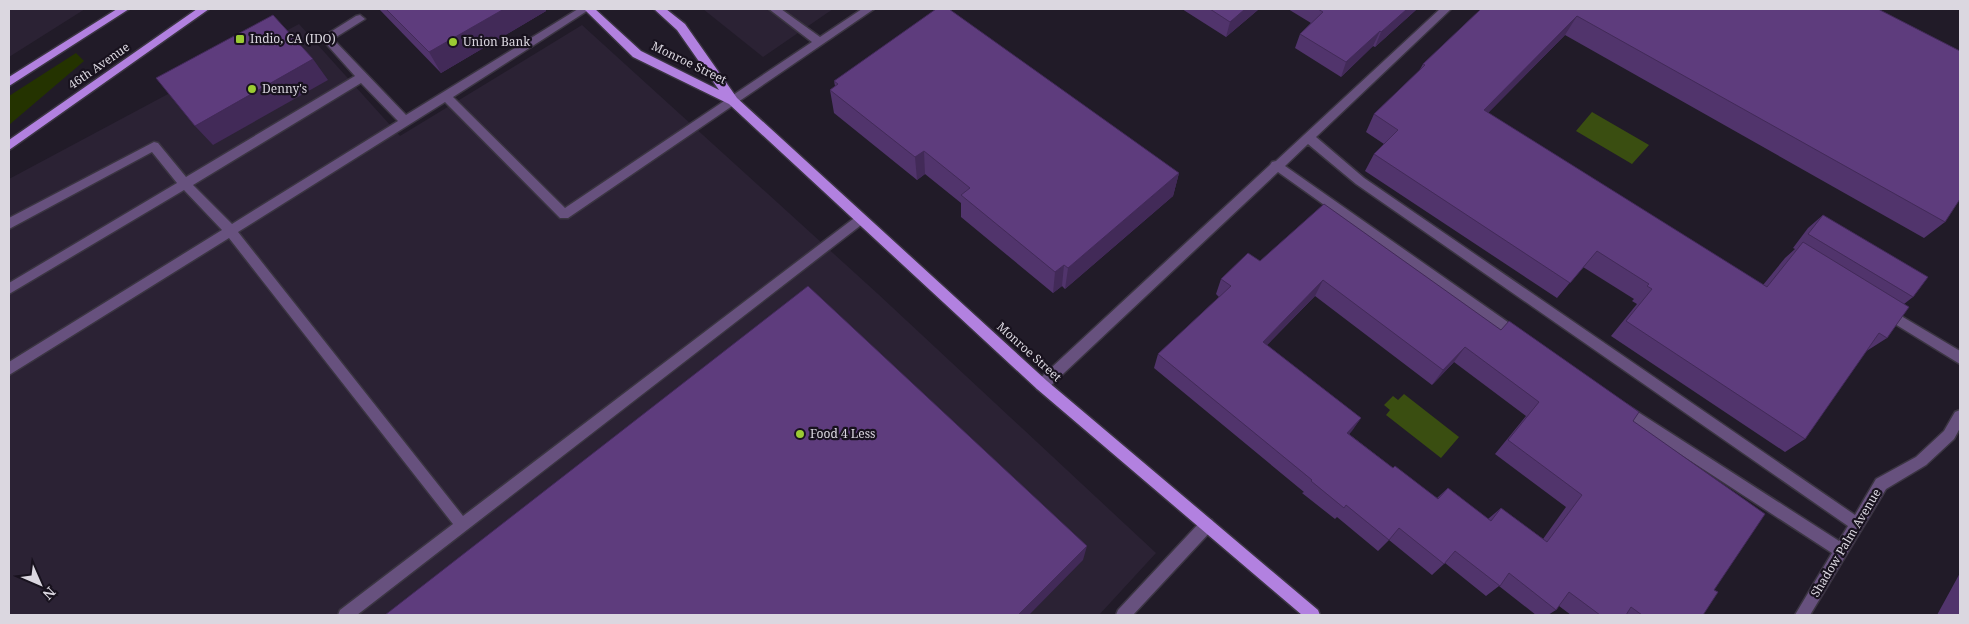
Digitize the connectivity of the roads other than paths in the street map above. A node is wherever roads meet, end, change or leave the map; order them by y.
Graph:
1 (124, 9) edge
2 (204, 9) edge
3 (585, 9) edge
4 (589, 9) edge
5 (659, 9) edge
6 (774, 9) edge
7 (869, 9) edge
8 (1446, 9) edge
9 (360, 19) dead end
10 (820, 42) junction
11 (362, 77) junction
12 (9, 82) edge
13 (446, 96) junction
14 (733, 101) junction
15 (406, 122) junction
16 (1308, 137) junction
17 (9, 146) edge
18 (1276, 166) junction
19 (185, 184) junction
20 (861, 219) junction
21 (9, 224) edge
22 (231, 231) junction
23 (9, 289) edge
24 (1879, 308) edge
25 (1526, 342) edge
26 (1960, 358) edge
27 (9, 369) edge
28 (1042, 385) junction
29 (1614, 404) edge
30 (1958, 424) edge
31 (1856, 524) junction
32 (1207, 525) junction
33 (462, 526) junction
34 (1840, 550) junction
35 (345, 615) edge
36 (1123, 615) edge
37 (1313, 615) edge
38 (1802, 615) edge

1 - 12 main road
2 - 17 main road, 46th Avenue
3 - 13 street
4 - 14 main road, Monroe Street
5 - 14 main road, Monroe Street
6 - 10 street
7 - 10 street
8 - 16 street
9 - 11 street
10 - 14 street
11 - 15 street
11 - 19 street
13 - 14 street
13 - 15 street
14 - 20 main road, Monroe Street
15 - 22 street
16 - 18 street
16 - 31 street
18 - 25 street
18 - 28 street
19 - 21 street
19 - 22 street
19 - 23 street
20 - 28 main road, Monroe Street
20 - 33 street
22 - 27 street
22 - 33 street
24 - 26 street
28 - 32 main road, Monroe Street
29 - 34 street
30 - 31 street, Shadow Palm Avenue
31 - 34 street, Shadow Palm Avenue
32 - 36 street
32 - 37 main road, Monroe Street
33 - 35 street
34 - 38 street, Shadow Palm Avenue

